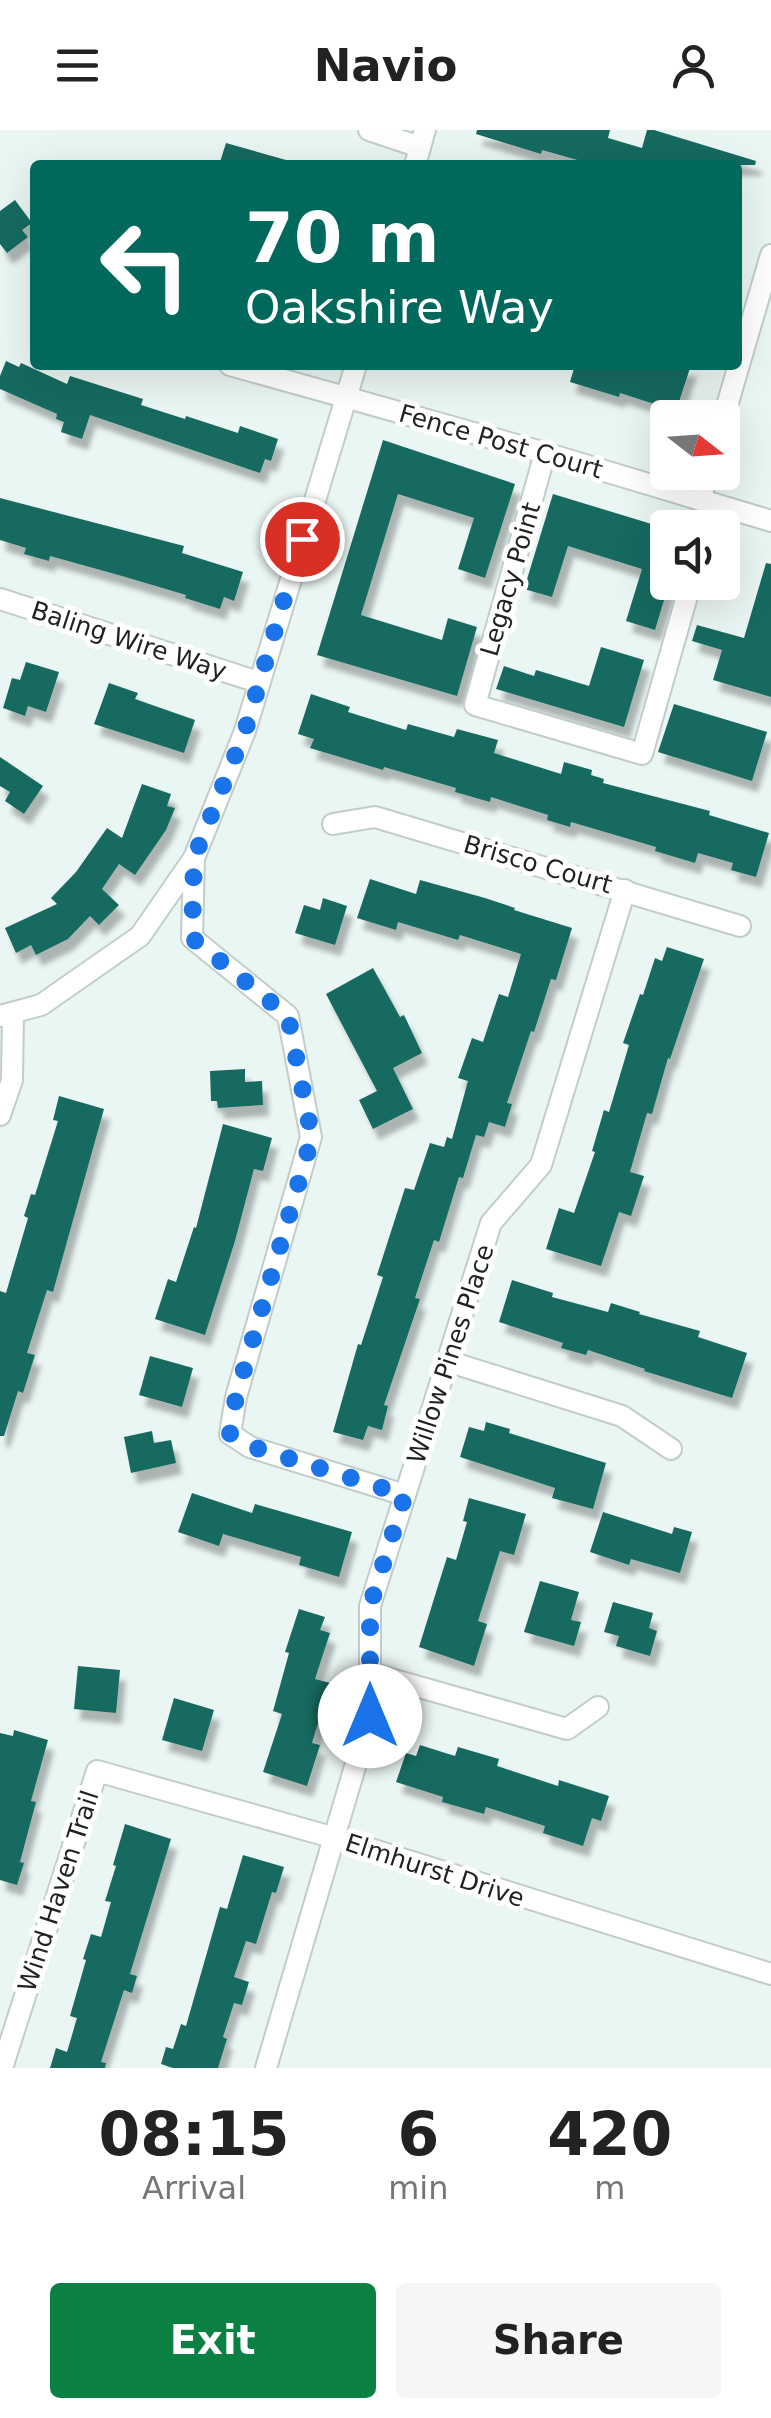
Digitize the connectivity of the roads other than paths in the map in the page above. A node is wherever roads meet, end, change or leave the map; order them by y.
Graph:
1 (369, 130) edge
2 (420, 147) edge
3 (771, 255) edge
4 (742, 354) edge
5 (249, 370) edge
6 (354, 370) edge
7 (737, 370) edge
8 (346, 396) junction
9 (728, 400) edge
10 (545, 453) junction
11 (707, 490) edge
12 (707, 502) junction
13 (707, 510) edge
14 (771, 521) edge
15 (0, 599) edge
16 (686, 600) edge
17 (258, 682) junction
18 (334, 824) dead end
19 (194, 858) junction
20 (625, 890) junction
21 (740, 926) dead end
22 (6, 1015) edge
23 (0, 1115) edge
24 (447, 1361) junction
25 (671, 1450) dead end
26 (405, 1495) junction
27 (370, 1673) junction
28 (598, 1707) dead end
29 (97, 1771) joint
30 (336, 1838) junction
31 (771, 1974) edge
32 (2, 2068) edge
33 (266, 2068) edge

1 - 2 street
3 - 4 street
5 - 8 street, Fence Post Court
6 - 8 street
7 - 9 street
8 - 10 street, Fence Post Court
8 - 17 street
10 - 12 street, Fence Post Court
10 - 16 street, Legacy Point
11 - 12 street
12 - 13 street
12 - 14 street, Fence Post Court
15 - 17 street, Baling Wire Way
17 - 19 street
18 - 20 street, Brisco Court
19 - 22 street
19 - 26 street
20 - 21 street, Brisco Court
20 - 24 street, Willow Pines Place
22 - 23 street
24 - 25 street
24 - 26 street, Willow Pines Place
26 - 27 street, Willow Pines Place
27 - 28 street
27 - 30 street, Willow Pines Place
29 - 30 street, Elmhurst Drive
29 - 32 street, Wind Haven Trail
30 - 31 street, Elmhurst Drive
30 - 33 street, Willow Pines Place

